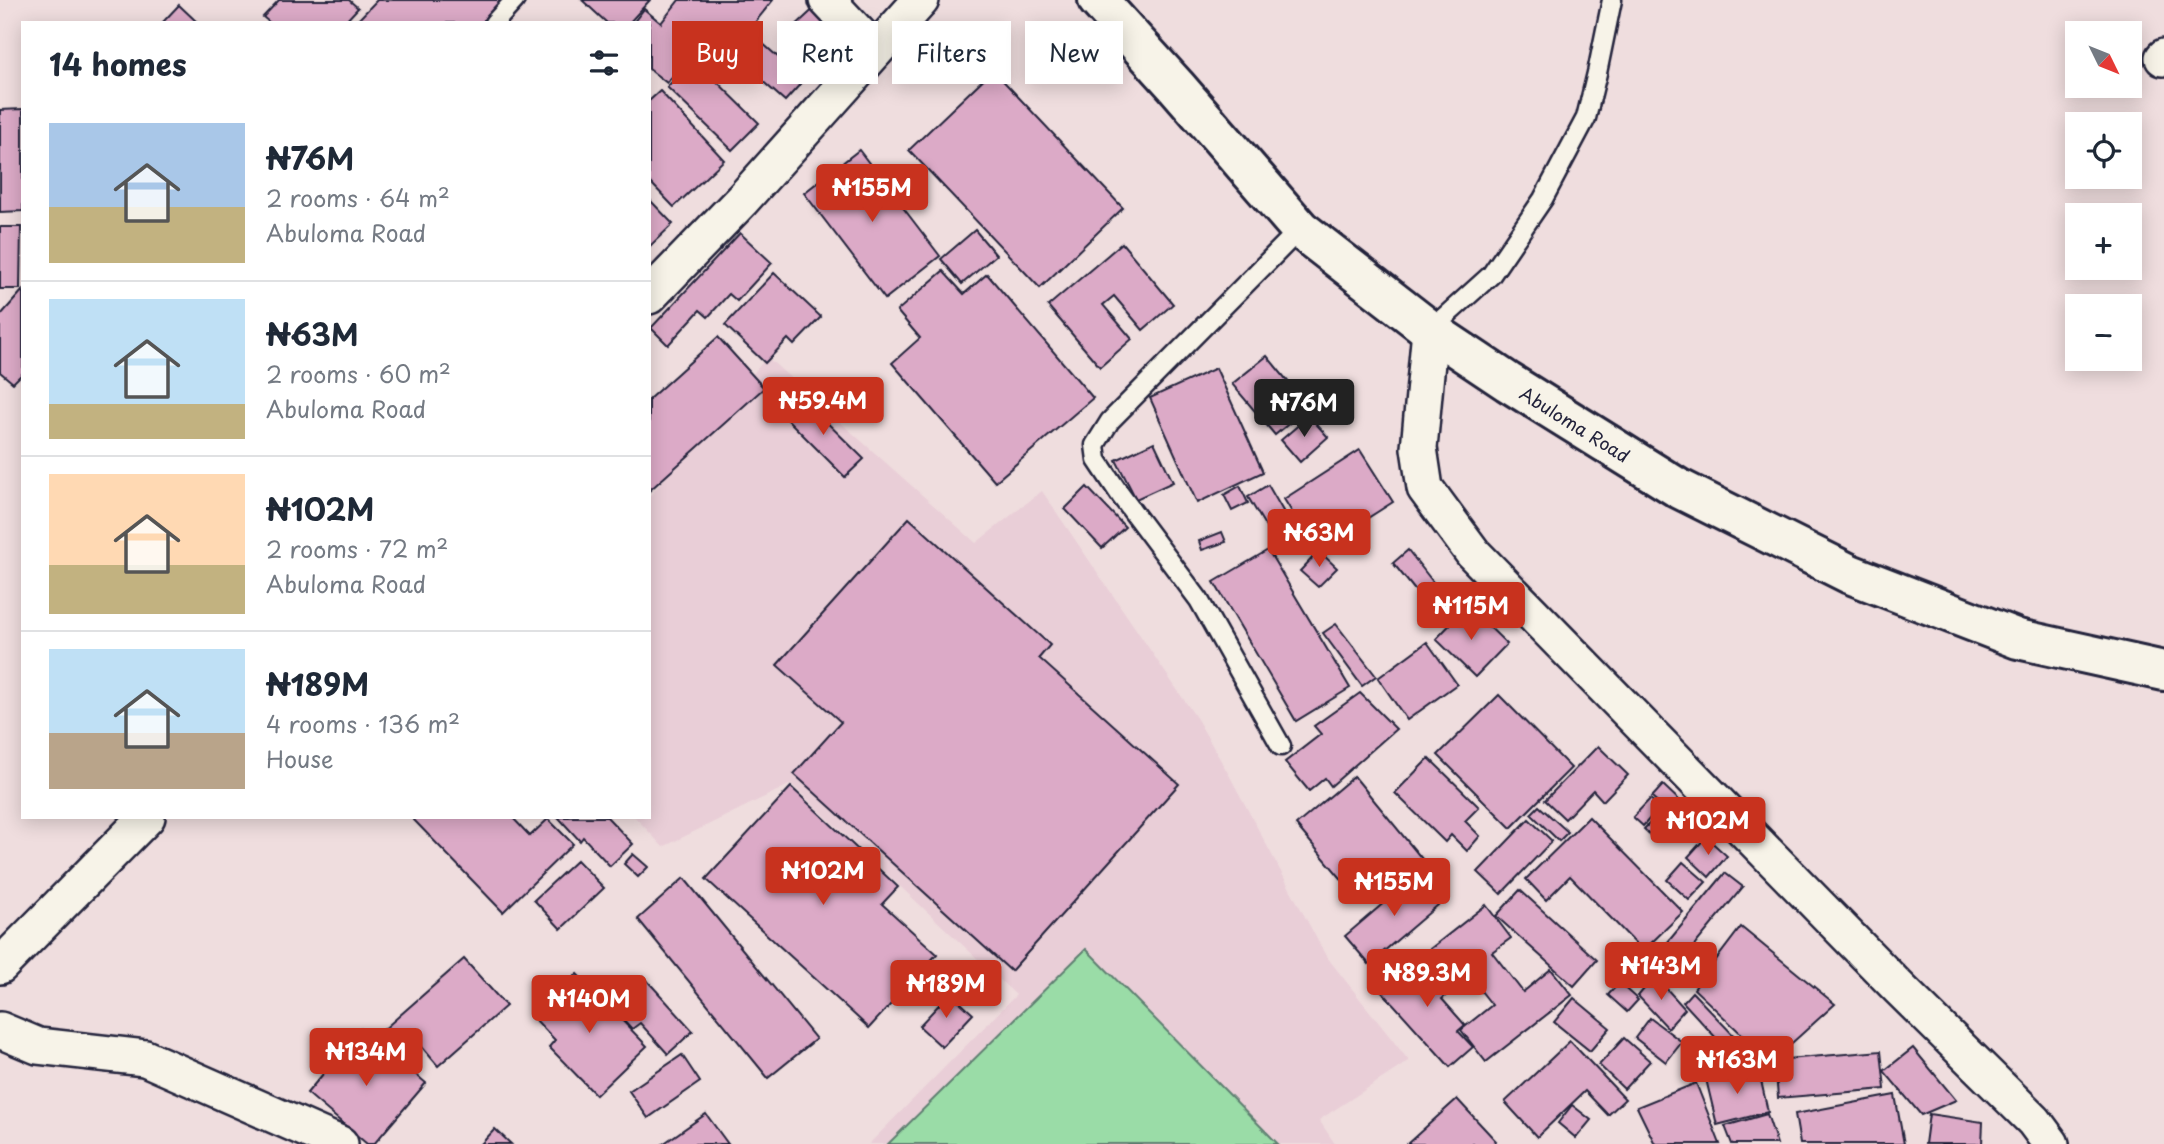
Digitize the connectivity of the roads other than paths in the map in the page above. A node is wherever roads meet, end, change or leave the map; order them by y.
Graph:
1 (515, 0) edge
2 (827, 0) edge
3 (921, 0) edge
4 (1098, 0) edge
5 (1612, 0) edge
6 (496, 21) edge
7 (847, 21) edge
8 (878, 48) edge
9 (846, 84) edge
10 (1300, 229) junction
11 (651, 294) edge
12 (1430, 330) junction
13 (2164, 671) edge
14 (1281, 746) dead end
15 (145, 819) edge
16 (0, 966) edge
17 (0, 1030) edge
18 (340, 1144) edge
19 (2051, 1144) edge

1 - 6 lane
2 - 7 street
3 - 8 street
4 - 10 street, Abuloma Road
5 - 12 lane
9 - 11 street
10 - 12 street, Abuloma Road
10 - 14 lane
12 - 13 street, Abuloma Road
12 - 19 street
15 - 16 street
17 - 18 street

